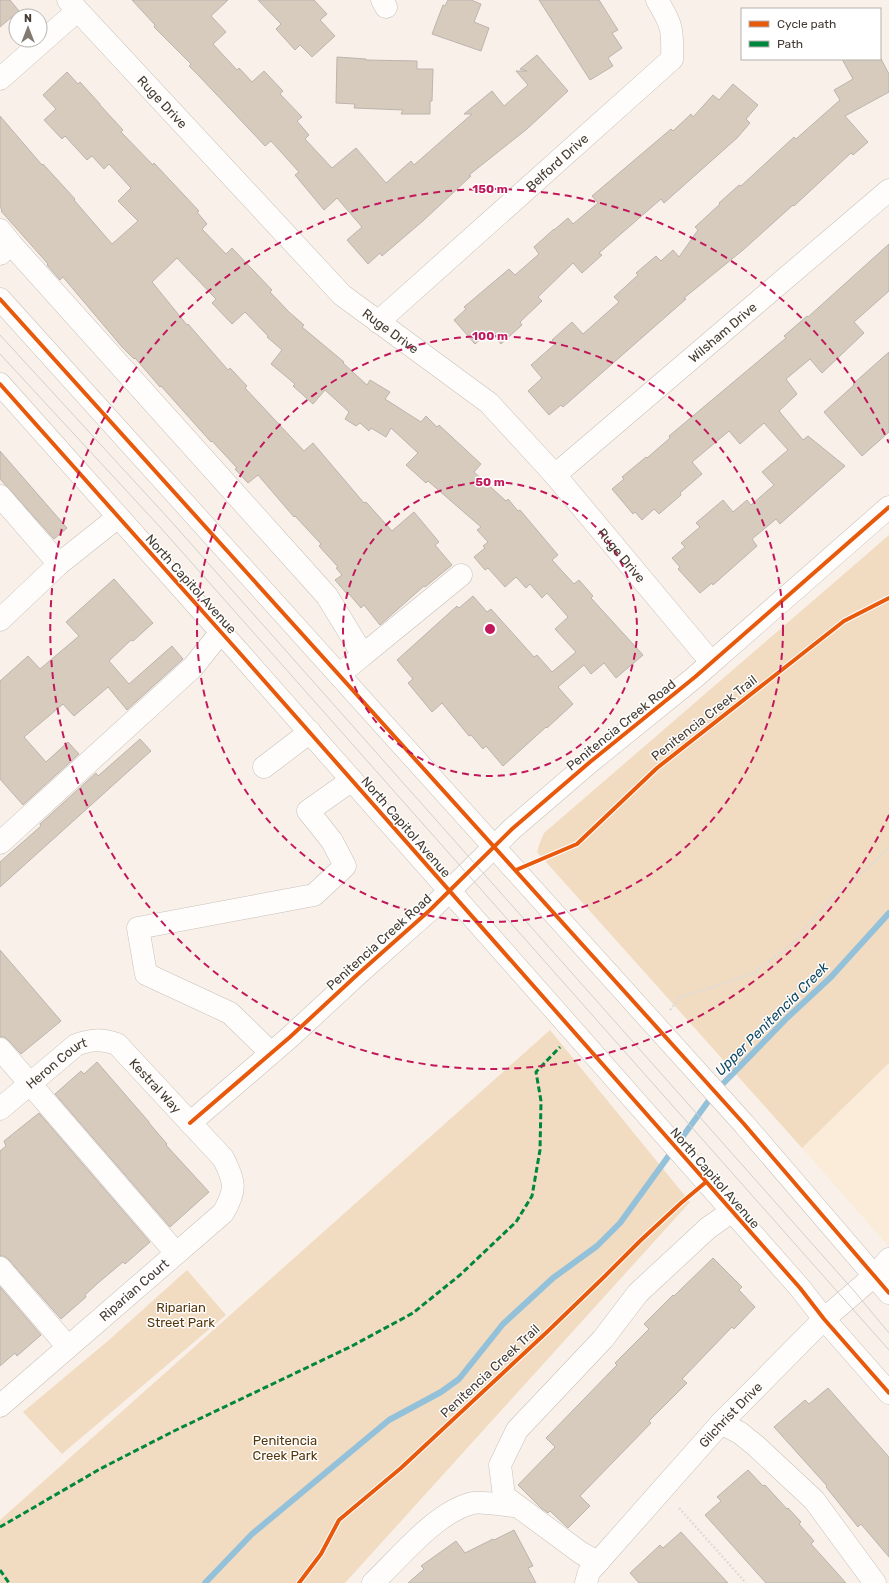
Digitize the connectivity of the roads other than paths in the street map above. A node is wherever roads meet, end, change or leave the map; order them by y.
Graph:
1 (657, 0) edge
2 (73, 6) edge
3 (0, 79) edge
4 (889, 190) edge
5 (4, 243) edge
6 (0, 300) edge
7 (378, 322) junction
8 (0, 384) edge
9 (555, 475) junction
10 (0, 496) edge
11 (889, 507) edge
12 (118, 517) junction
13 (59, 564) junction
14 (461, 574) dead end
15 (0, 620) edge
16 (221, 632) junction
17 (364, 655) junction
18 (711, 662) junction
19 (340, 674) junction
20 (310, 732) junction
21 (264, 767) dead end
22 (352, 780) junction
23 (0, 843) edge
24 (494, 847) junction
25 (450, 892) junction
26 (121, 1047) joint
27 (0, 1049) edge
28 (271, 1053) junction
29 (30, 1084) junction
30 (0, 1110) edge
31 (190, 1123) junction
32 (223, 1158) joint
33 (731, 1212) junction
34 (176, 1254) junction
35 (889, 1259) edge
36 (0, 1268) edge
37 (874, 1276) junction
38 (889, 1293) edge
39 (824, 1319) junction
40 (68, 1347) junction
41 (889, 1393) edge
42 (0, 1406) edge
43 (721, 1423) junction
44 (516, 1506) junction
45 (594, 1575) edge
46 (373, 1583) edge
47 (875, 1583) edge

1 - 7 street, Belford Drive
2 - 3 street
2 - 7 street, Ruge Drive
4 - 9 street, Wilsham Drive
5 - 17 street
6 - 19 street
7 - 9 street, Ruge Drive
8 - 12 street, North Capitol Avenue
9 - 18 street, Ruge Drive
10 - 13 street
11 - 18 street, Penitencia Creek Road
12 - 13 street
12 - 16 street, North Capitol Avenue
13 - 15 street
14 - 17 street
16 - 20 street, North Capitol Avenue
16 - 23 street
17 - 19 street
18 - 24 street, Penitencia Creek Road
19 - 24 street
20 - 21 street
20 - 22 street, North Capitol Avenue
22 - 25 street, North Capitol Avenue
22 - 28 street
24 - 25 street, Penitencia Creek Road
24 - 37 street
25 - 28 street, Penitencia Creek Road
25 - 33 street, North Capitol Avenue
26 - 29 street, Heron Court
26 - 31 street, Kestral Way
27 - 29 street
28 - 31 street, Penitencia Creek Road
29 - 30 street, Heron Court
29 - 34 street
31 - 32 street, Kestral Way
32 - 34 street, Riparian Court
33 - 39 street, North Capitol Avenue
33 - 44 street
34 - 40 street, Riparian Court
35 - 37 street, Gilchrist Drive
36 - 40 street
37 - 38 street
37 - 39 street, Gilchrist Drive
39 - 41 street, North Capitol Avenue
39 - 43 street, Gilchrist Drive
40 - 42 street, Riparian Court
43 - 45 street, Gilchrist Drive
43 - 47 street
44 - 45 street
44 - 46 street

